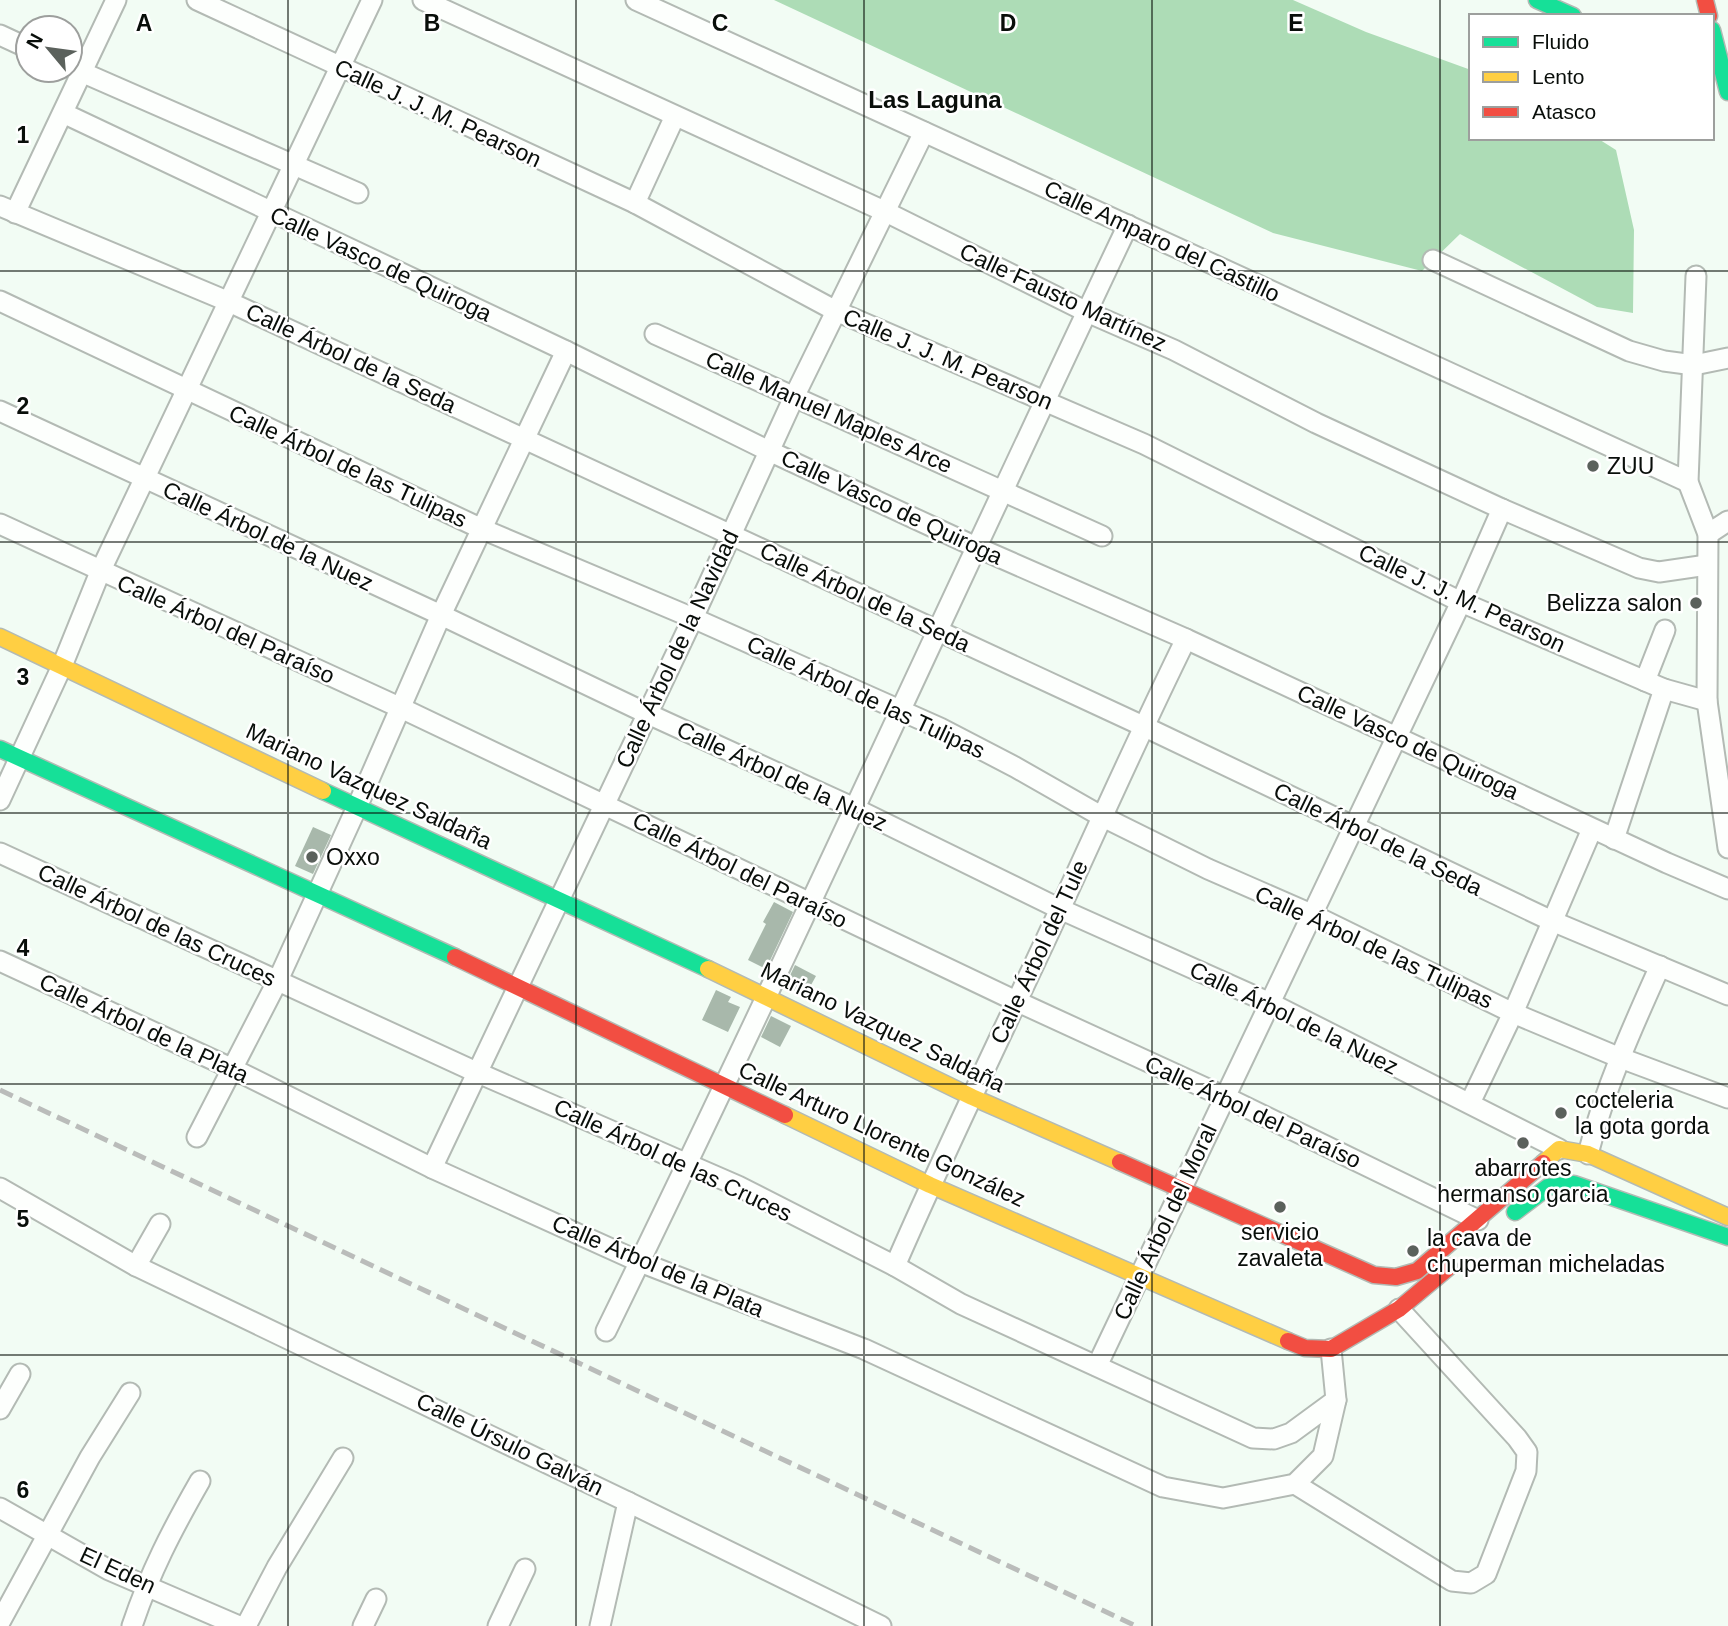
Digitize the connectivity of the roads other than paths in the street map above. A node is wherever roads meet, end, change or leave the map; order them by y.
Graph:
1 (116, 0) edge
2 (197, 0) edge
3 (372, 0) edge
4 (423, 0) edge
5 (636, 0) edge
6 (1538, 0) edge
7 (1569, 14) edge
8 (1714, 34) edge
9 (1723, 54) edge
10 (84, 55) edge
11 (340, 68) junction
12 (84, 72) edge
13 (72, 84) edge
14 (1723, 84) edge
15 (63, 113) junction
16 (675, 116) junction
17 (924, 132) junction
18 (295, 164) junction
19 (358, 193) dead end
20 (635, 203) junction
21 (7, 210) edge
22 (271, 212) junction
23 (886, 212) junction
24 (1128, 225) junction
25 (1433, 260) dead end
26 (1696, 276) dead end
27 (0, 301) edge
28 (227, 301) junction
29 (836, 311) junction
30 (1087, 312) junction
31 (655, 334) dead end
32 (566, 351) junction
33 (1728, 358) edge
34 (1694, 365) junction
35 (186, 389) junction
36 (794, 397) junction
37 (1045, 401) junction
38 (0, 411) edge
39 (526, 438) junction
40 (769, 451) junction
41 (145, 479) junction
42 (1688, 482) junction
43 (1003, 491) junction
44 (1502, 509) junction
45 (1728, 522) edge
46 (0, 524) edge
47 (482, 529) junction
48 (731, 534) junction
49 (1708, 534) junction
50 (1102, 536) dead end
51 (976, 547) junction
52 (1707, 565) junction
53 (100, 572) junction
54 (1461, 602) junction
55 (441, 615) junction
56 (692, 618) junction
57 (936, 630) junction
58 (1665, 630) dead end
59 (0, 637) edge
60 (1186, 639) junction
61 (62, 666) junction
62 (1645, 681) junction
63 (1664, 689) junction
64 (1707, 701) junction
65 (401, 708) junction
66 (899, 710) junction
67 (646, 713) junction
68 (1143, 726) junction
69 (1397, 736) junction
70 (0, 749) edge
71 (19, 758) junction
72 (0, 800) edge
73 (604, 805) junction
74 (357, 807) junction
75 (854, 808) junction
76 (1101, 816) junction
77 (1726, 817) edge
78 (1354, 827) junction
79 (1592, 829) junction
80 (1614, 839) junction
81 (1728, 848) edge
82 (0, 853) edge
83 (1728, 888) edge
84 (317, 894) junction
85 (560, 899) junction
86 (811, 904) junction
87 (1060, 909) junction
88 (1311, 914) junction
89 (1552, 921) junction
90 (0, 961) edge
91 (1660, 966) junction
92 (278, 980) junction
93 (518, 986) junction
94 (1728, 995) edge
95 (768, 996) junction
96 (1016, 1001) junction
97 (1270, 1003) junction
98 (1513, 1013) junction
99 (1618, 1057) junction
100 (233, 1069) junction
101 (476, 1072) junction
102 (726, 1085) junction
103 (972, 1097) junction
104 (1225, 1097) junction
105 (1728, 1098) edge
106 (1470, 1103) junction
107 (197, 1137) dead end
108 (1559, 1149) junction
109 (1588, 1154) junction
110 (686, 1162) junction
111 (432, 1168) junction
112 (930, 1185) junction
113 (0, 1188) edge
114 (1182, 1188) junction
115 (1728, 1217) edge
116 (1478, 1220) junction
117 (160, 1224) dead end
118 (1501, 1224) dead end
119 (1728, 1237) edge
120 (1460, 1258) dead end
121 (640, 1262) junction
122 (136, 1266) junction
123 (895, 1266) junction
124 (1140, 1277) junction
125 (1399, 1309) junction
126 (606, 1331) dead end
127 (1331, 1349) junction
128 (1097, 1366) junction
129 (20, 1374) dead end
130 (130, 1393) dead end
131 (1336, 1400) junction
132 (0, 1409) edge
133 (343, 1458) dead end
134 (200, 1481) dead end
135 (1295, 1484) junction
136 (628, 1502) junction
137 (0, 1508) edge
138 (47, 1534) junction
139 (525, 1569) dead end
140 (146, 1584) junction
141 (376, 1599) dead end
142 (0, 1622) edge
143 (605, 1624) edge
144 (132, 1626) edge
145 (239, 1626) edge
146 (246, 1626) edge
147 (363, 1626) edge
148 (498, 1626) edge
149 (881, 1626) edge

1 - 10 street
2 - 11 street, Calle J. J. M. Pearson
3 - 11 street
4 - 16 street, Calle Fausto Martínez
5 - 17 street, Calle Amparo del Castillo
6 - 7 street
8 - 9 street
9 - 14 street
11 - 18 street
11 - 20 street, Calle J. J. M. Pearson
12 - 18 street
13 - 15 street
15 - 21 street
15 - 22 street, Calle Vasco de Quiroga
16 - 20 street
16 - 23 street, Calle Fausto Martínez
17 - 23 street, Calle Árbol de la Navidad
17 - 24 street, Calle Amparo del Castillo
18 - 19 street
18 - 22 street
20 - 29 street, Calle J. J. M. Pearson
21 - 28 street, Calle Árbol de la Seda
22 - 28 street
22 - 32 street, Calle Vasco de Quiroga
23 - 29 street, Calle Árbol de la Navidad
23 - 30 street, Calle Fausto Martínez
24 - 30 street
24 - 42 street, Calle Amparo del Castillo
25 - 34 street
26 - 34 street
27 - 35 street, Calle Árbol de las Tulipas
28 - 35 street
28 - 39 street, Calle Árbol de la Seda
29 - 36 street, Calle Árbol de la Navidad
29 - 37 street, Calle J. J. M. Pearson
30 - 37 street
30 - 44 street, Calle Fausto Martínez
31 - 36 street, Calle Manuel Maples Arce
32 - 39 street
32 - 40 street, Calle Vasco de Quiroga
33 - 34 street
34 - 42 street
35 - 41 street
35 - 47 street, Calle Árbol de las Tulipas
36 - 40 street, Calle Árbol de la Navidad
36 - 43 street, Calle Manuel Maples Arce
37 - 43 street
37 - 54 street, Calle J. J. M. Pearson
38 - 41 street, Calle Árbol de la Nuez
39 - 47 street
39 - 48 street, Calle Árbol de la Seda
40 - 48 street, Calle Árbol de la Navidad
40 - 51 street, Calle Vasco de Quiroga
41 - 53 street
41 - 55 street, Calle Árbol de la Nuez
42 - 49 street
43 - 50 street, Calle Manuel Maples Arce
43 - 51 street
44 - 52 street, Calle Fausto Martínez
44 - 54 street, Calle Árbol del Moral
45 - 49 street
46 - 53 street, Calle Árbol del Paraíso
47 - 55 street
47 - 56 street, Calle Árbol de las Tulipas
48 - 56 street, Calle Árbol de la Navidad
48 - 57 street, Calle Árbol de la Seda
49 - 52 street
51 - 57 street
51 - 60 street, Calle Vasco de Quiroga
52 - 64 street
53 - 61 street
53 - 65 street, Calle Árbol del Paraíso
54 - 62 street, Calle J. J. M. Pearson
54 - 69 street, Calle Árbol del Moral
55 - 65 street
55 - 67 street, Calle Árbol de la Nuez
56 - 66 street, Calle Árbol de las Tulipas
56 - 67 street, Calle Árbol de la Navidad
57 - 66 street
57 - 68 street, Calle Árbol de la Seda
58 - 62 street
59 - 61 street, Mariano Vazquez Saldaña
60 - 68 street, Calle Árbol del Tule
60 - 69 street, Calle Vasco de Quiroga
61 - 71 street
61 - 74 street, Mariano Vazquez Saldaña
62 - 63 street, Calle J. J. M. Pearson
63 - 64 street, Calle J. J. M. Pearson
63 - 80 street
64 - 77 street
65 - 73 street, Calle Árbol del Paraíso
65 - 74 street
66 - 75 street
66 - 76 street, Calle Árbol de las Tulipas
67 - 73 street, Calle Árbol de la Navidad
67 - 75 street, Calle Árbol de la Nuez
68 - 76 street, Calle Árbol del Tule
68 - 78 street, Calle Árbol de la Seda
69 - 78 street, Calle Árbol del Moral
69 - 79 street, Calle Vasco de Quiroga
70 - 71 street, Calle Arturo Llorente González
71 - 72 street
71 - 84 street, Calle Arturo Llorente González
73 - 85 street, Calle Árbol de la Navidad
73 - 86 street, Calle Árbol del Paraíso
74 - 84 street
74 - 85 street, Mariano Vazquez Saldaña
75 - 86 street
75 - 87 street, Calle Árbol de la Nuez
76 - 87 street, Calle Árbol del Tule
76 - 88 street, Calle Árbol de las Tulipas
77 - 81 street
78 - 88 street, Calle Árbol del Moral
78 - 89 street, Calle Árbol de la Seda
79 - 80 street, Calle Vasco de Quiroga
79 - 89 street
80 - 83 street, Calle Vasco de Quiroga
82 - 92 street, Calle Árbol de las Cruces
84 - 92 street
84 - 93 street, Calle Arturo Llorente González
85 - 93 street, Calle Árbol de la Navidad
85 - 95 street, Mariano Vazquez Saldaña
86 - 95 street
86 - 96 street, Calle Árbol del Paraíso
87 - 96 street, Calle Árbol del Tule
87 - 97 street, Calle Árbol de la Nuez
88 - 97 street, Calle Árbol del Moral
88 - 98 street, Calle Árbol de las Tulipas
89 - 91 street, Calle Árbol de la Seda
89 - 98 street
90 - 100 street, Calle Árbol de la Plata
91 - 94 street, Calle Árbol de la Seda
91 - 99 street
92 - 100 street
92 - 101 street, Calle Árbol de las Cruces
93 - 101 street, Calle Árbol de la Navidad
93 - 102 street, Calle Arturo Llorente González
95 - 102 street
95 - 103 street, Mariano Vazquez Saldaña
96 - 103 street, Calle Árbol del Tule
96 - 104 street, Calle Árbol del Paraíso
97 - 104 street, Calle Árbol del Moral
97 - 106 street, Calle Árbol de la Nuez
98 - 99 street, Calle Árbol de las Tulipas
98 - 106 street
99 - 105 street, Calle Árbol de las Tulipas
99 - 109 street
100 - 107 street
100 - 111 street, Calle Árbol de la Plata
101 - 110 street, Calle Árbol de las Cruces
101 - 111 street, Calle Árbol de la Navidad
102 - 110 street
102 - 112 street, Calle Arturo Llorente González
103 - 112 street, Calle Árbol del Tule
103 - 114 street, Mariano Vazquez Saldaña
104 - 114 street, Calle Árbol del Moral
104 - 116 street, Calle Árbol del Paraíso
106 - 108 street, Calle Árbol de la Nuez
108 - 109 street
108 - 116 street, Mariano Vazquez Saldaña
109 - 115 street
110 - 121 street
110 - 123 street, Calle Árbol de las Cruces
111 - 121 street, Calle Árbol de la Plata
112 - 123 street, Calle Árbol del Tule
112 - 124 street, Calle Arturo Llorente González
113 - 122 street, Calle Úrsulo Galván
114 - 116 street, Mariano Vazquez Saldaña
114 - 124 street, Calle Árbol del Moral
117 - 122 street
118 - 119 street
120 - 125 street
121 - 126 street
121 - 135 street, Calle Árbol de la Plata
122 - 136 street, Calle Úrsulo Galván
123 - 128 street, Calle Árbol de las Cruces
124 - 127 street, Calle Arturo Llorente González
124 - 128 street, Calle Árbol del Moral
125 - 127 street
125 - 135 street
127 - 131 street
128 - 131 street, Calle Árbol de las Cruces
129 - 132 street
130 - 138 street
131 - 135 street
133 - 146 street
134 - 140 street
136 - 143 street
136 - 149 street, Calle Úrsulo Galván
137 - 138 street, El Eden
138 - 140 street, El Eden
138 - 142 street
139 - 148 street
140 - 144 street
140 - 145 street, El Eden
141 - 147 street

